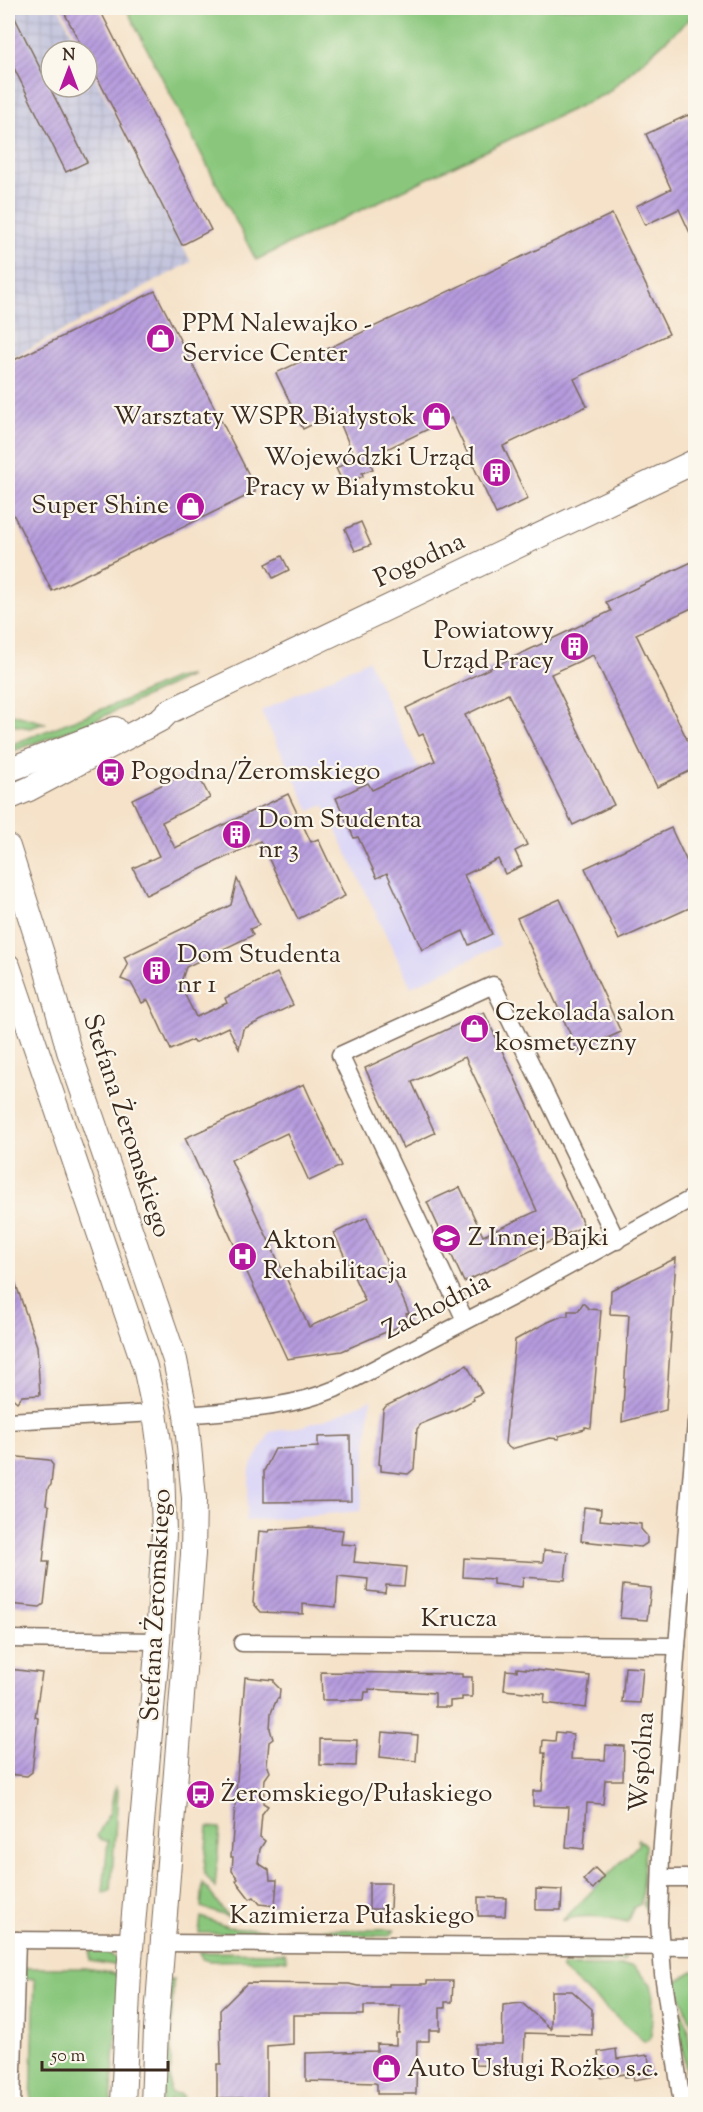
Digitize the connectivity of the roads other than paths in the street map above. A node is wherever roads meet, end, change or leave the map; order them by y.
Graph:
1 (696, 461) edge
2 (168, 712) junction
3 (8, 770) edge
4 (8, 798) edge
5 (8, 848) edge
6 (8, 966) edge
7 (696, 1196) edge
8 (617, 1241) junction
9 (465, 1320) junction
10 (150, 1388) junction
11 (155, 1413) junction
12 (186, 1415) junction
13 (8, 1421) edge
14 (696, 1422) edge
15 (8, 1640) edge
16 (158, 1641) junction
17 (242, 1643) dead end
18 (677, 1646) junction
19 (661, 1878) junction
20 (696, 1878) edge
21 (12, 1940) edge
22 (132, 1941) junction
23 (162, 1943) junction
24 (660, 1947) junction
25 (696, 1947) edge
26 (12, 1970) edge
27 (12, 2104) edge
28 (123, 2104) edge
29 (153, 2104) edge
30 (682, 2104) edge

1 - 2 main road, Pogodna
2 - 3 main road, Pogodna
2 - 4 main road, Pogodna
5 - 12 main road, Stefana Żeromskiego
6 - 10 main road, Stefana Żeromskiego
7 - 8 street, Zachodnia
8 - 9 street, Zachodnia
8 - 9 street
9 - 12 street, Zachodnia
10 - 11 main road, Stefana Żeromskiego
10 - 12 main road
11 - 13 street
11 - 16 main road, Stefana Żeromskiego
12 - 23 main road, Stefana Żeromskiego
14 - 18 street, Wspólna
15 - 16 street
16 - 22 main road, Stefana Żeromskiego
17 - 18 street, Krucza
18 - 19 street, Wspólna
19 - 20 street
19 - 24 street, Wspólna
21 - 22 street, Kazimierza Pułaskiego
21 - 26 street
22 - 23 main road, Kazimierza Pułaskiego
22 - 28 main road, Stefana Żeromskiego
23 - 24 street, Kazimierza Pułaskiego
23 - 29 main road, Stefana Żeromskiego
24 - 25 street, Kazimierza Pułaskiego
24 - 30 street, Wspólna
26 - 27 street

